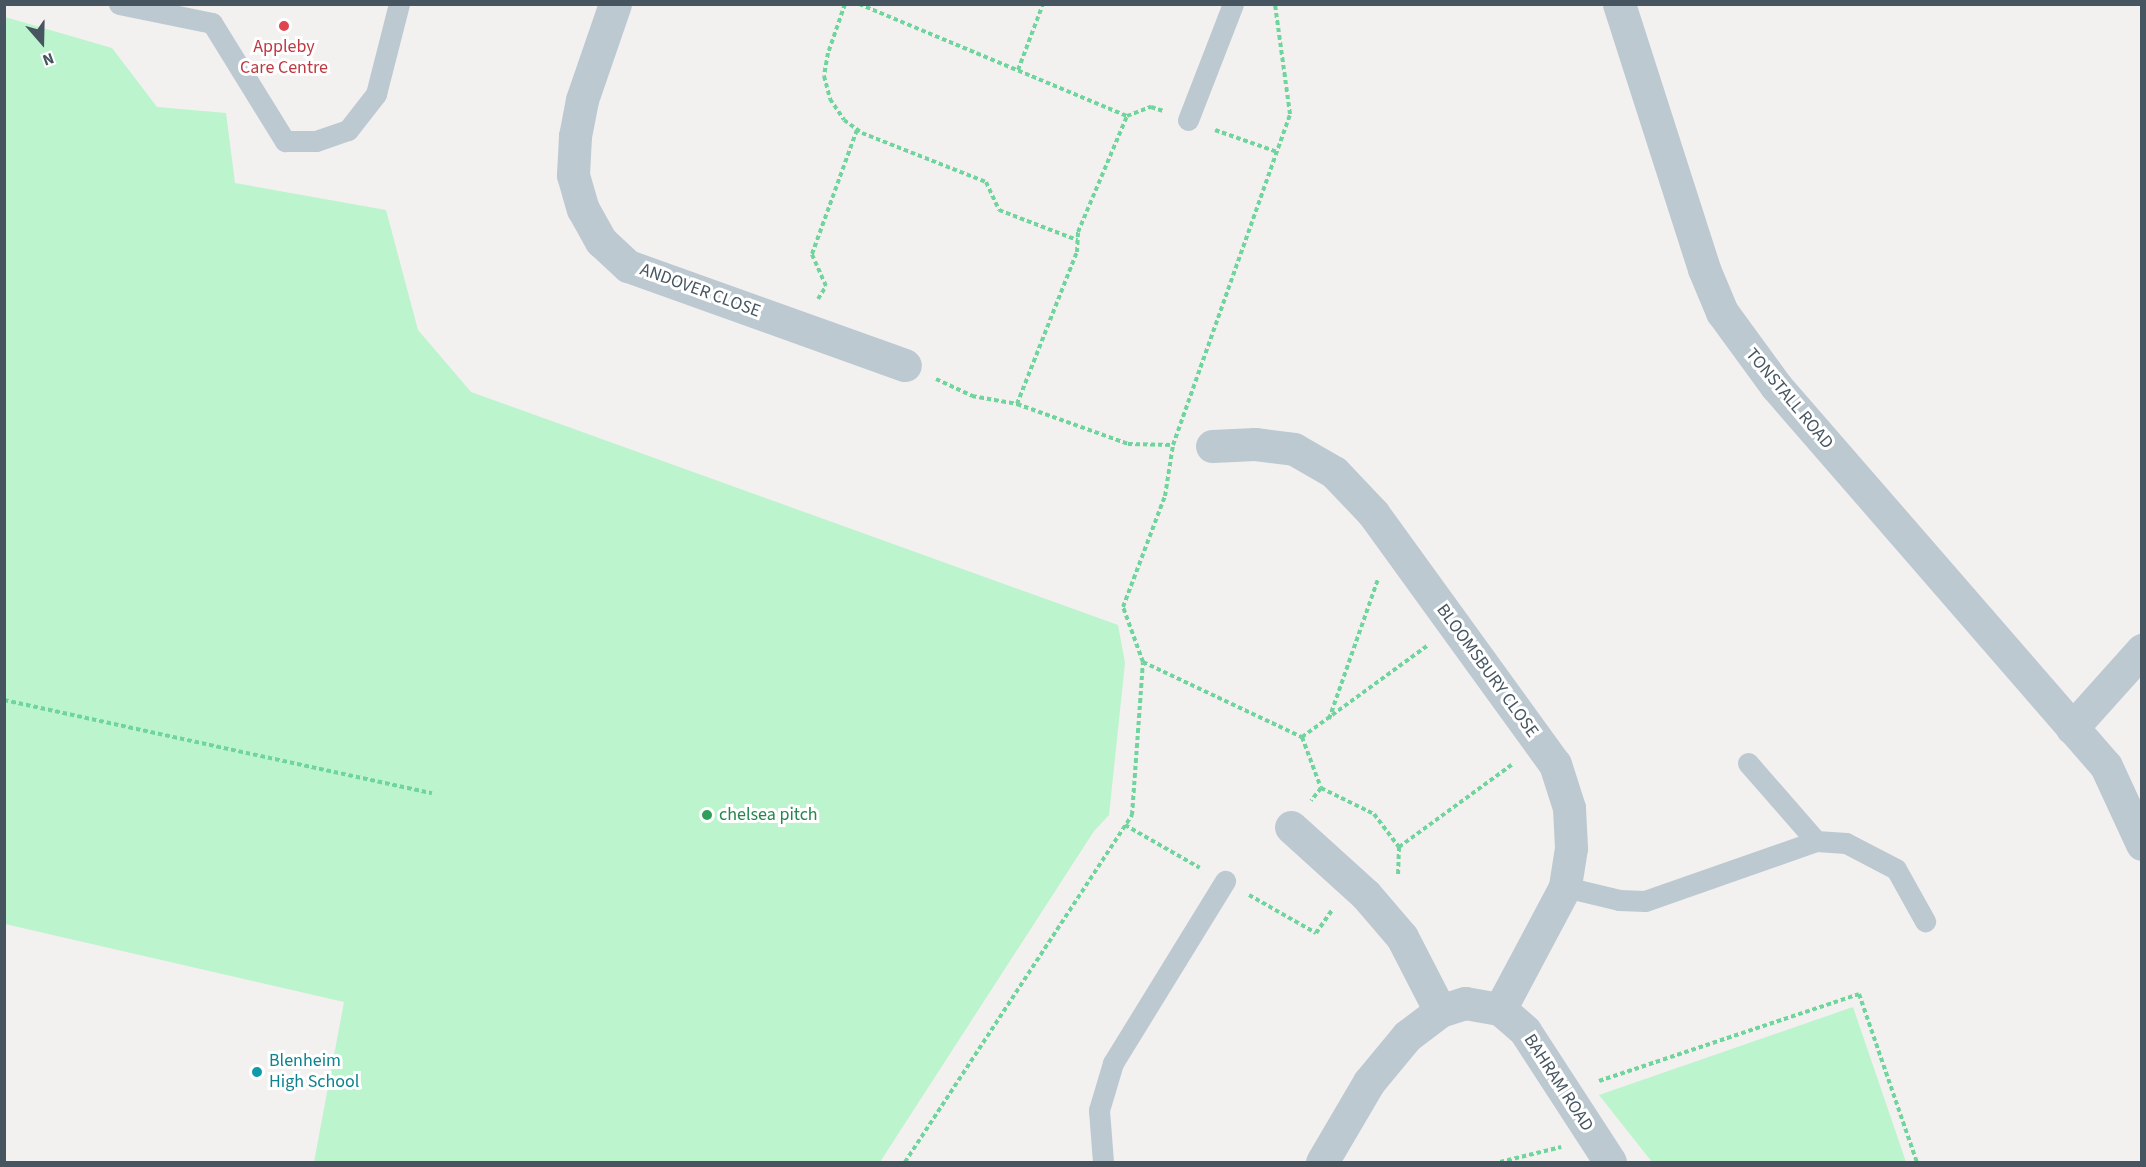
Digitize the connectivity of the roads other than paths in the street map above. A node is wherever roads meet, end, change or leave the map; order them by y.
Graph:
1 (119, 4) edge
2 (399, 4) edge
3 (615, 4) edge
4 (1233, 4) edge
5 (1619, 4) edge
6 (1188, 120) road end
7 (905, 365) road end
8 (1212, 446) road end
9 (2142, 650) edge
10 (2072, 728) junction
11 (1748, 763) dead end
12 (1291, 827) road end
13 (1816, 841) junction
14 (2142, 844) edge
15 (1225, 881) dead end
16 (1565, 887) junction
17 (1925, 921) dead end
18 (1500, 1009) junction
19 (1440, 1011) junction
20 (1602, 1151) edge
21 (1103, 1162) edge
22 (1322, 1162) edge

1 - 2 lane
3 - 7 street, ANDOVER CLOSE
4 - 6 lane
5 - 10 street, TONSTALL ROAD
8 - 16 street, BLOOMSBURY CLOSE
9 - 10 street
10 - 14 street, TONSTALL ROAD
11 - 13 lane
12 - 19 street
13 - 16 lane
13 - 17 lane
15 - 21 lane
16 - 18 street, BLOOMSBURY CLOSE
18 - 19 street
18 - 20 street, BAHRAM ROAD
19 - 22 street

